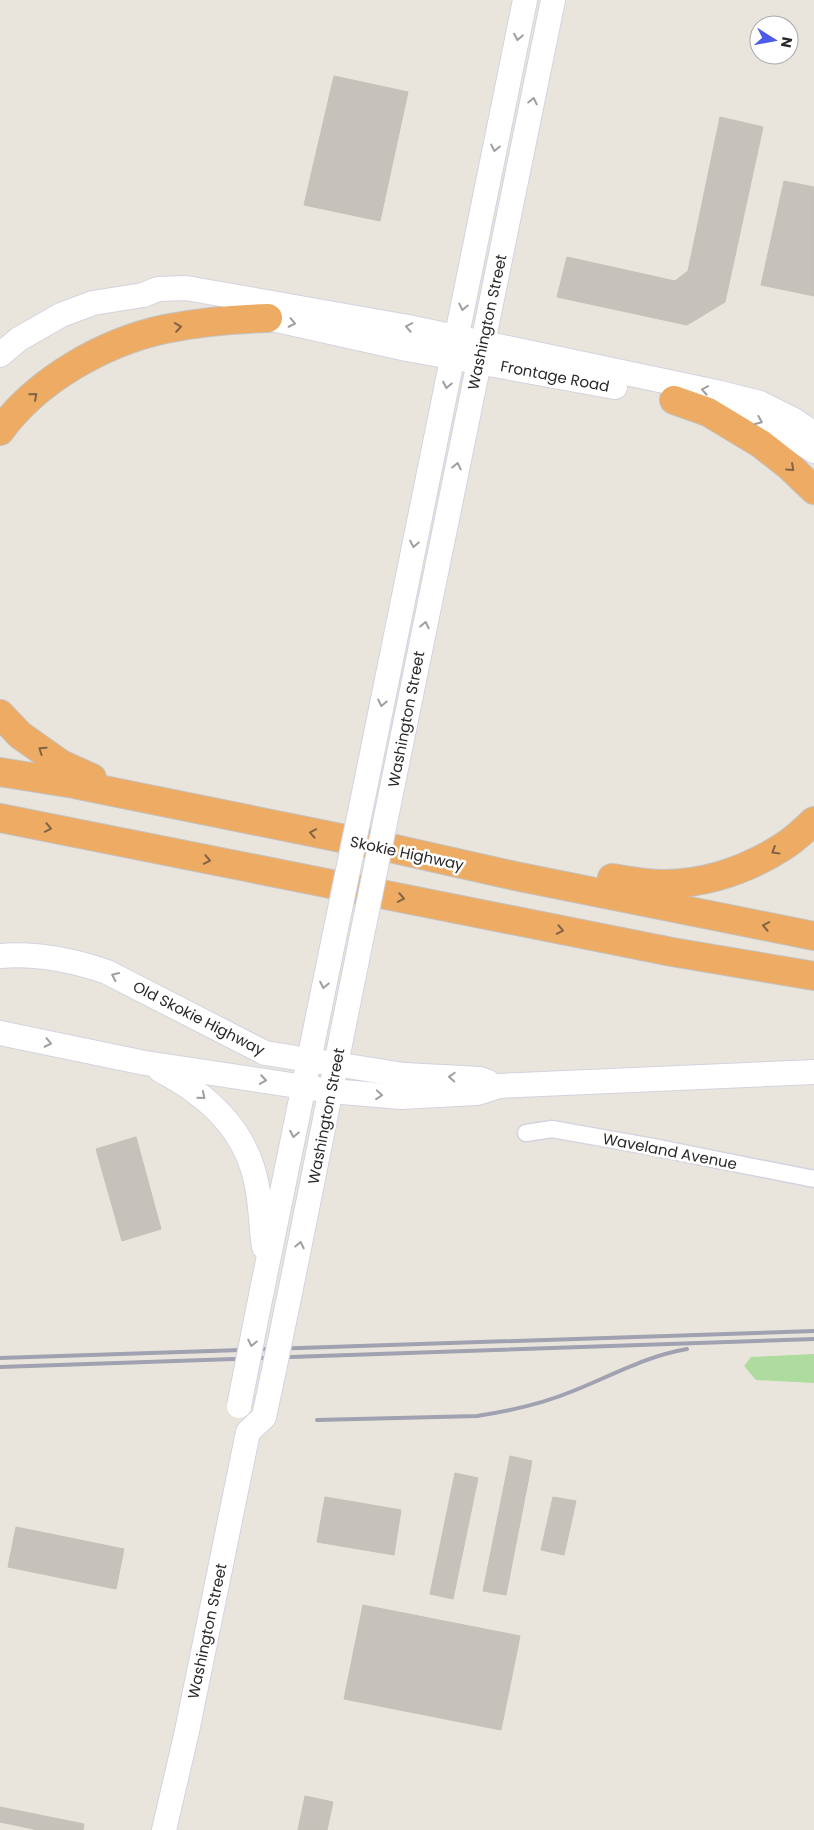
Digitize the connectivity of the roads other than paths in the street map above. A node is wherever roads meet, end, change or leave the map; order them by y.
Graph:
1 (525, 0) edge
2 (554, 0) edge
3 (143, 295) junction
4 (268, 318) junction
5 (454, 347) junction
6 (481, 352) junction
7 (0, 355) edge
8 (674, 400) junction
9 (0, 431) edge
10 (814, 434) edge
11 (814, 451) edge
12 (814, 490) edge
13 (0, 714) edge
14 (0, 772) edge
15 (166, 804) junction
16 (0, 818) edge
17 (814, 822) edge
18 (395, 849) junction
19 (814, 936) edge
20 (0, 956) edge
21 (814, 976) edge
22 (0, 1033) edge
23 (309, 1060) junction
24 (145, 1063) junction
25 (336, 1065) junction
26 (814, 1072) edge
27 (499, 1086) junction
28 (304, 1087) junction
29 (331, 1091) junction
30 (526, 1133) dead end
31 (814, 1179) edge
32 (267, 1268) junction
33 (248, 1432) junction
34 (164, 1830) edge

1 -> 5 main road, Washington Street
6 -> 2 main road, Washington Street
3 - 4 main road, Frontage Road
5 -> 3 main road, Frontage Road
3 - 7 main road, Frontage Road
4 -> 5 main road, Frontage Road
9 -> 4 highway
5 - 6 main road, Frontage Road
5 -> 23 main road, Washington Street, bridge
6 - 8 main road, Frontage Road
10 -> 6 main road, Frontage Road
25 -> 6 main road, Washington Street, bridge
8 -> 11 main road, Frontage Road
8 -> 12 highway
15 -> 13 highway
14 - 15 highway, Skokie Highway
18 -> 15 highway, Skokie Highway
16 -> 21 highway
17 -> 18 highway
19 -> 18 highway, Skokie Highway
23 -> 20 main road, Old Skokie Highway
22 -> 24 main road
23 - 25 main road, Old Skokie Highway
23 - 28 main road, Washington Street
24 -> 28 main road
24 -> 32 main road
27 -> 25 main road, Old Skokie Highway
25 - 29 main road, Washington Street
26 - 27 main road
29 -> 27 main road
28 - 29 main road
28 -> 32 main road, Washington Street
33 -> 29 main road, Washington Street, bridge
30 - 31 street, Waveland Avenue
32 -> 33 main road, Washington Street, bridge
33 - 34 main road, Washington Street

